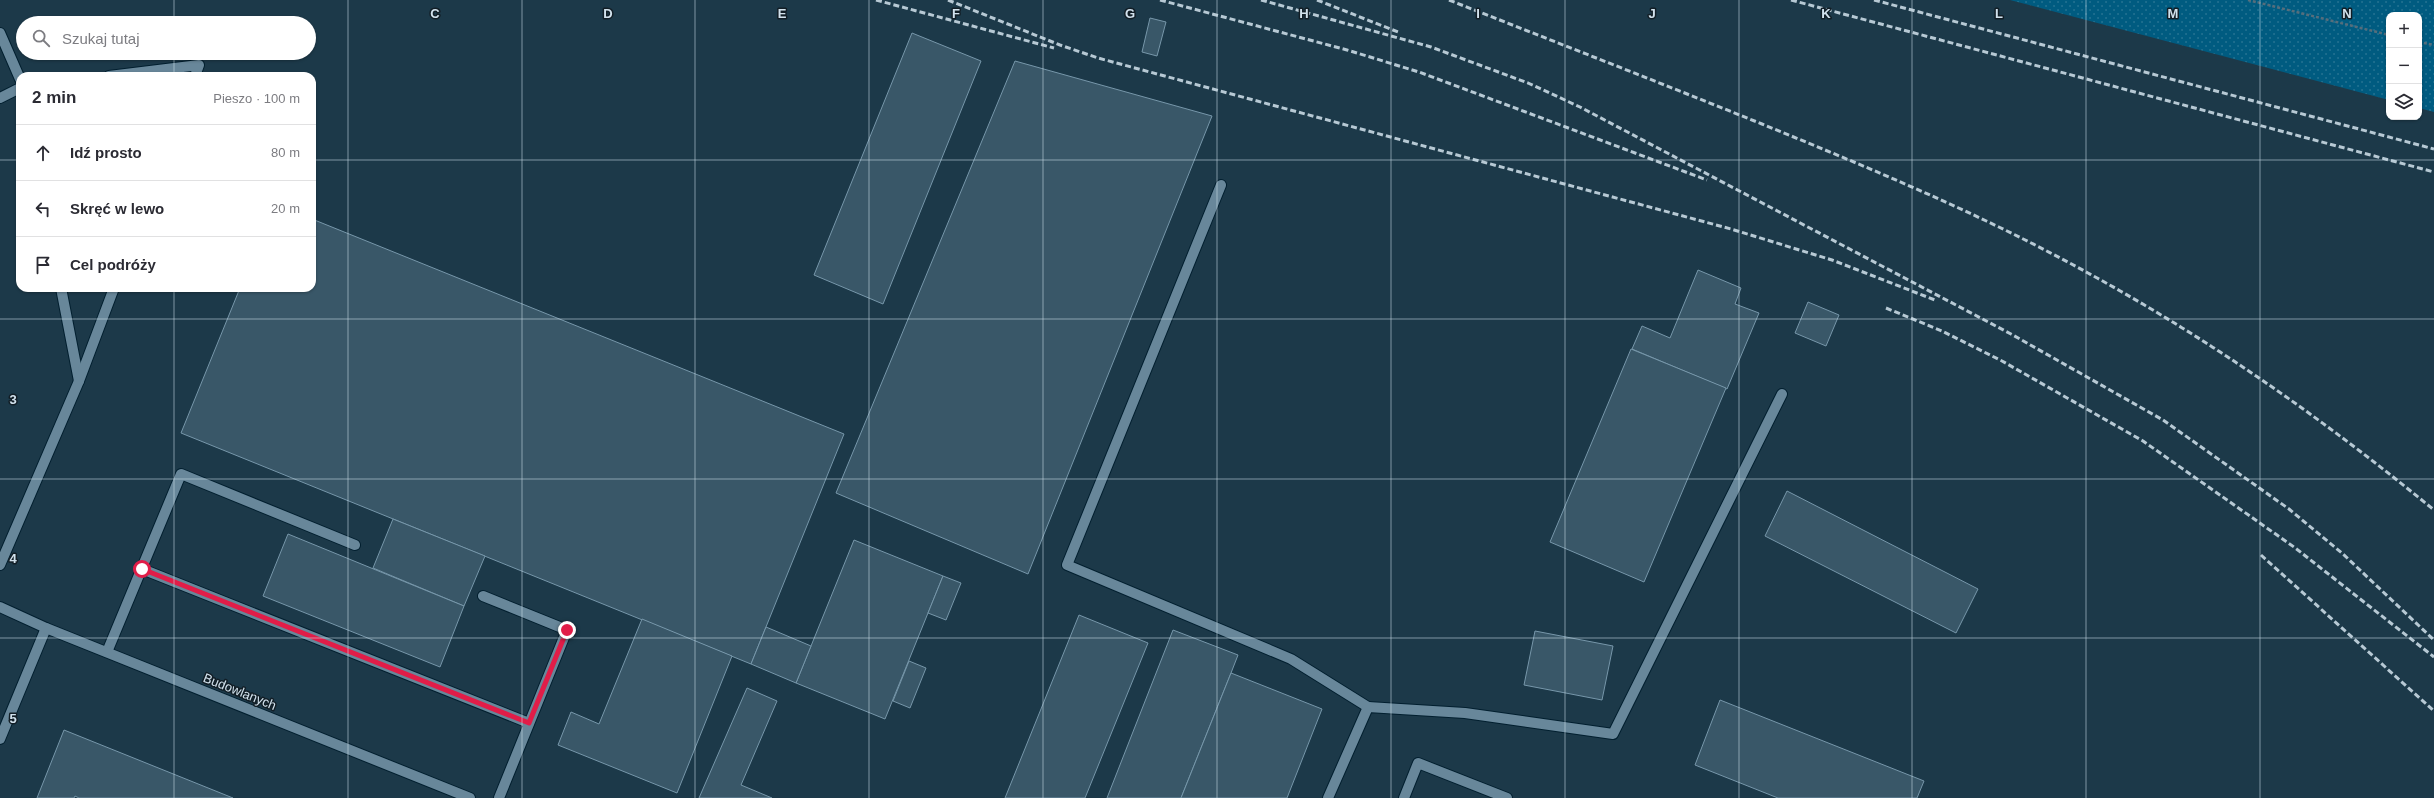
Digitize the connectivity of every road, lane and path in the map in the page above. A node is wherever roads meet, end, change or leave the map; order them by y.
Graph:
1 (2248, 0) edge
2 (0, 33) edge
3 (2386, 34) edge
4 (2422, 43) edge
5 (2434, 45) edge
6 (17, 72) edge
7 (142, 72) edge
8 (196, 72) edge
9 (16, 90) edge
10 (0, 98) edge
11 (1220, 185) dead end
12 (62, 292) edge
13 (112, 292) edge
14 (79, 381) junction
15 (1782, 394) dead end
16 (354, 545) dead end
17 (0, 565) edge
18 (142, 569) junction
19 (484, 596) dead end
20 (0, 607) edge
21 (46, 628) junction
22 (107, 652) junction
23 (1368, 707) junction
24 (529, 723) junction
25 (0, 739) edge
26 (470, 798) edge
27 (498, 798) edge
28 (1328, 798) edge
29 (1404, 798) edge
30 (1507, 798) edge

1 - 3 path
2 - 6 street
4 - 5 path
7 - 8 street
9 - 10 street
11 - 23 street
12 - 14 street
13 - 14 street
14 - 17 street
15 - 23 street
16 - 18 street
18 - 22 street
18 - 24 street
19 - 24 street
20 - 21 street, Budowlanych
21 - 22 street, Budowlanych
21 - 25 street
22 - 26 street, Budowlanych
23 - 28 street
24 - 27 street
29 - 30 street

